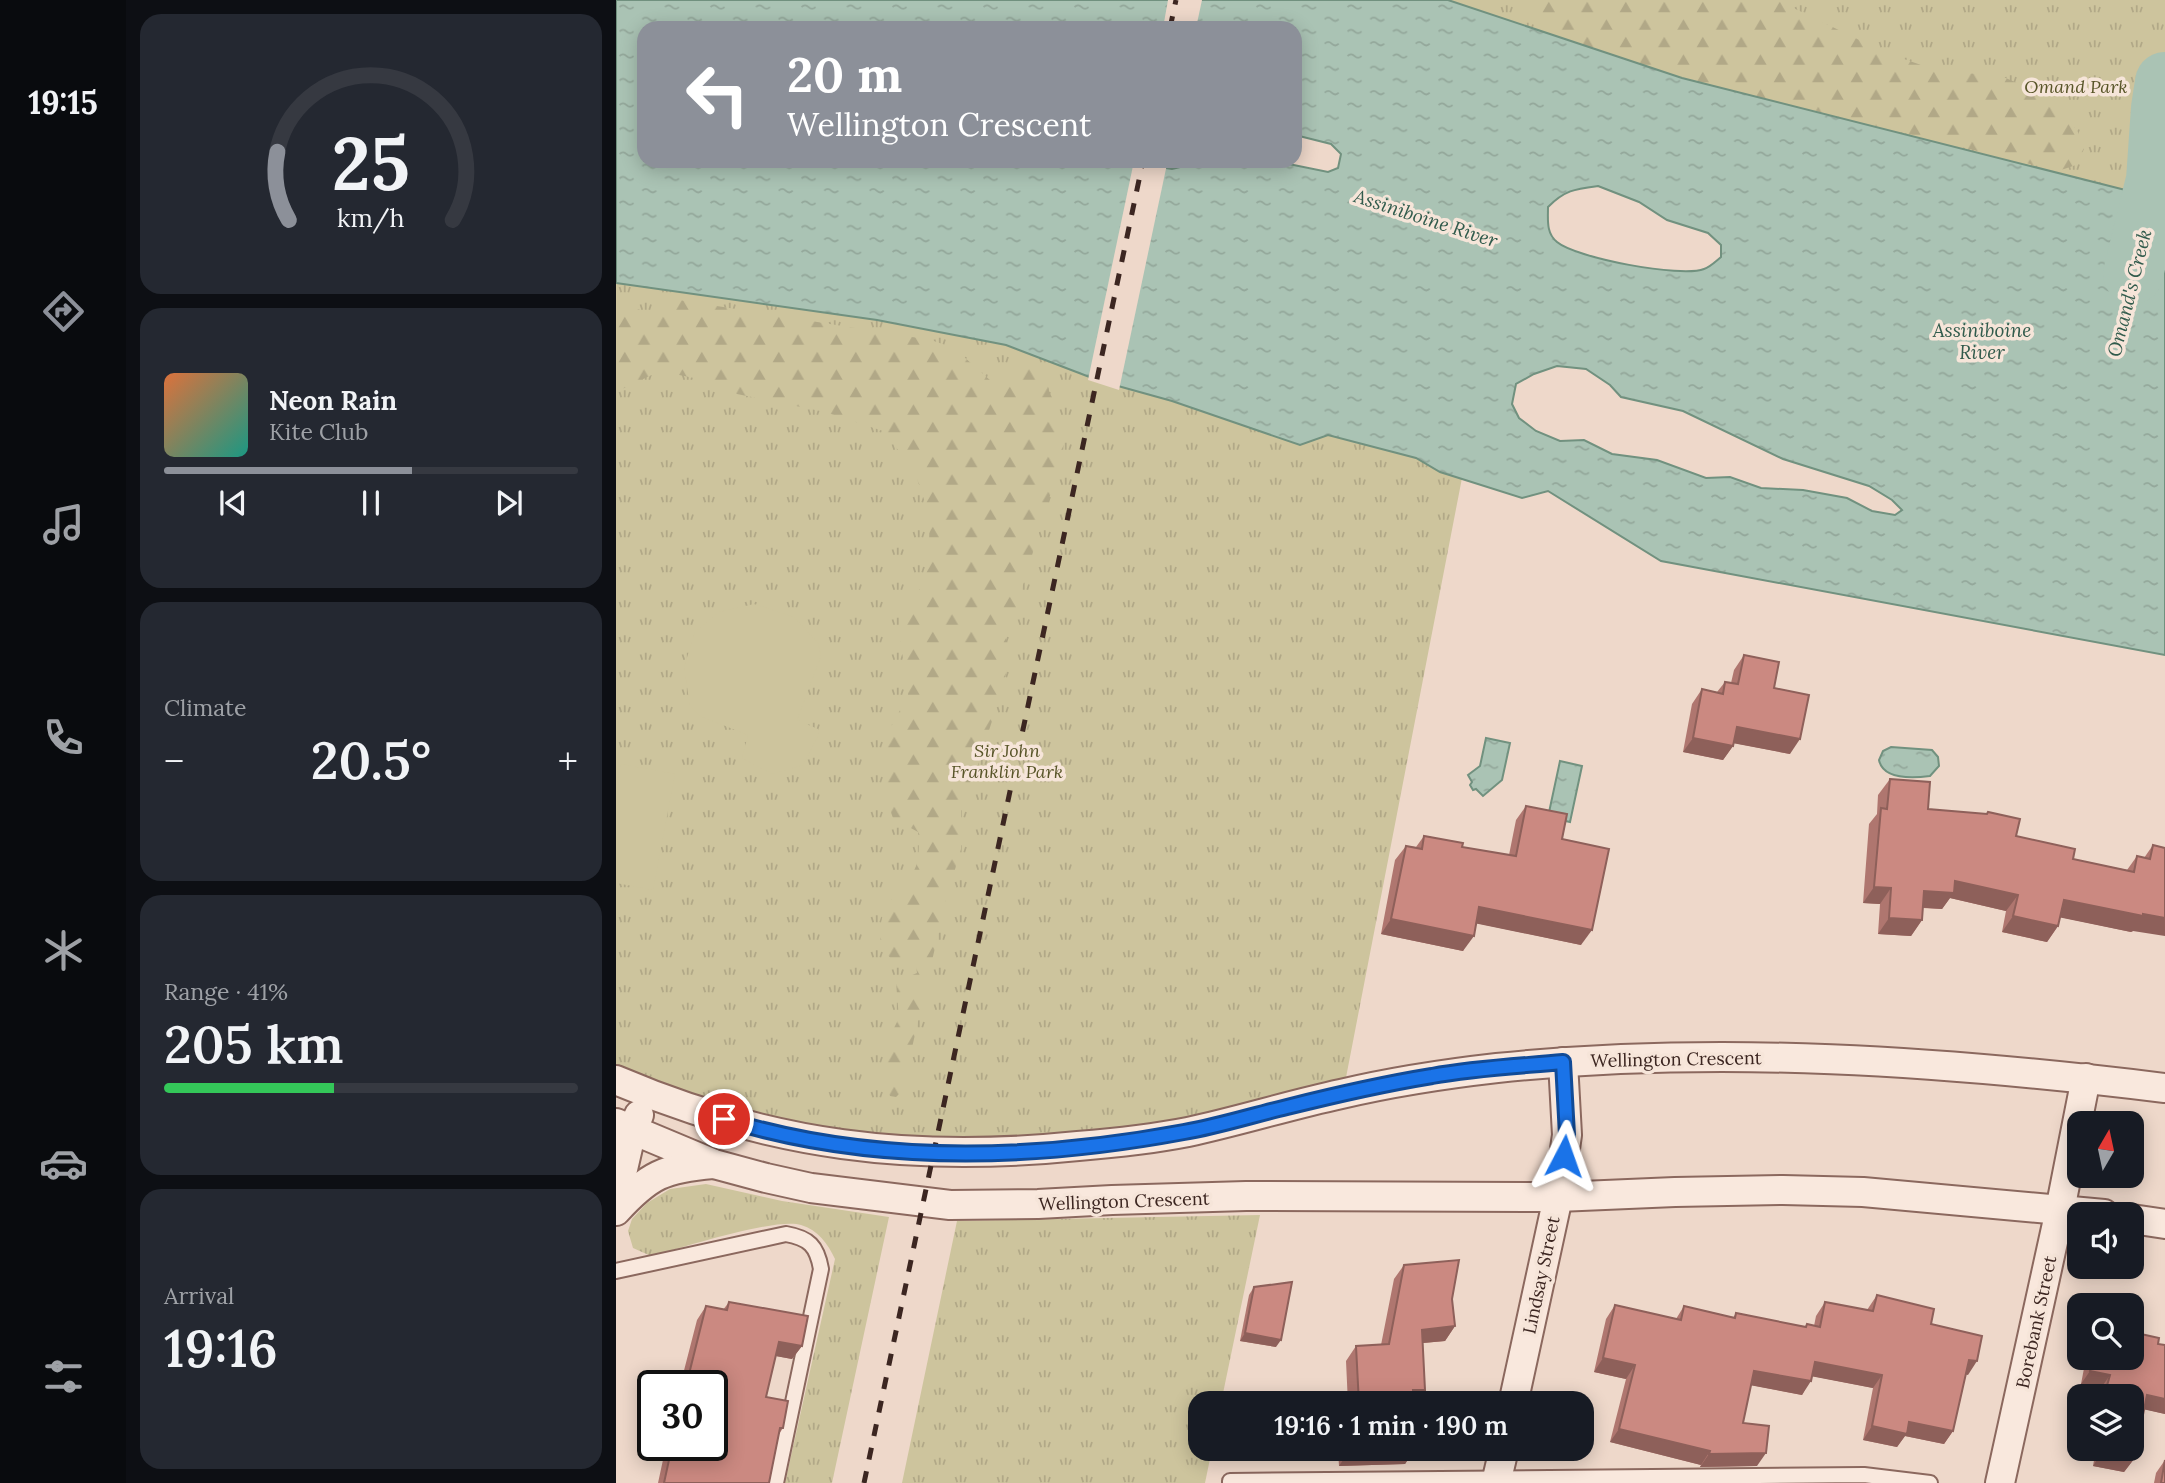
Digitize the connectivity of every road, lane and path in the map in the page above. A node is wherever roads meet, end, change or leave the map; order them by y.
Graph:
1 (1563, 1062) junction
2 (2086, 1079) junction
3 (616, 1080) edge
4 (2165, 1088) edge
5 (650, 1094) junction
6 (624, 1126) edge
7 (715, 1164) junction
8 (1558, 1197) junction
9 (616, 1200) edge
10 (2060, 1210) junction
11 (616, 1211) edge
12 (2067, 1211) edge
13 (2144, 1221) edge
14 (2165, 1224) edge
15 (616, 1271) edge
16 (1516, 1391) edge
17 (1501, 1461) edge
18 (1752, 1480) edge
19 (1497, 1481) edge
20 (776, 1483) edge
21 (1230, 1483) edge
22 (1930, 1483) edge
23 (2000, 1483) edge

1 - 2 street, Wellington Crescent
1 - 5 street, Wellington Crescent
1 - 8 street, Lindsay Street
2 - 4 street, Wellington Crescent
2 - 10 street, Borebank Street
3 - 5 street, Wellington Crescent
5 - 6 street
6 - 7 street, Wellington Crescent
6 - 9 street
7 - 8 street, Wellington Crescent
7 - 11 street
8 - 10 street, Wellington Crescent
8 - 16 street, Lindsay Street
10 - 12 street, Wellington Crescent
10 - 23 street, Borebank Street
13 - 14 street
15 - 20 lane
17 - 19 street
18 - 19 lane
18 - 22 lane
19 - 21 lane

